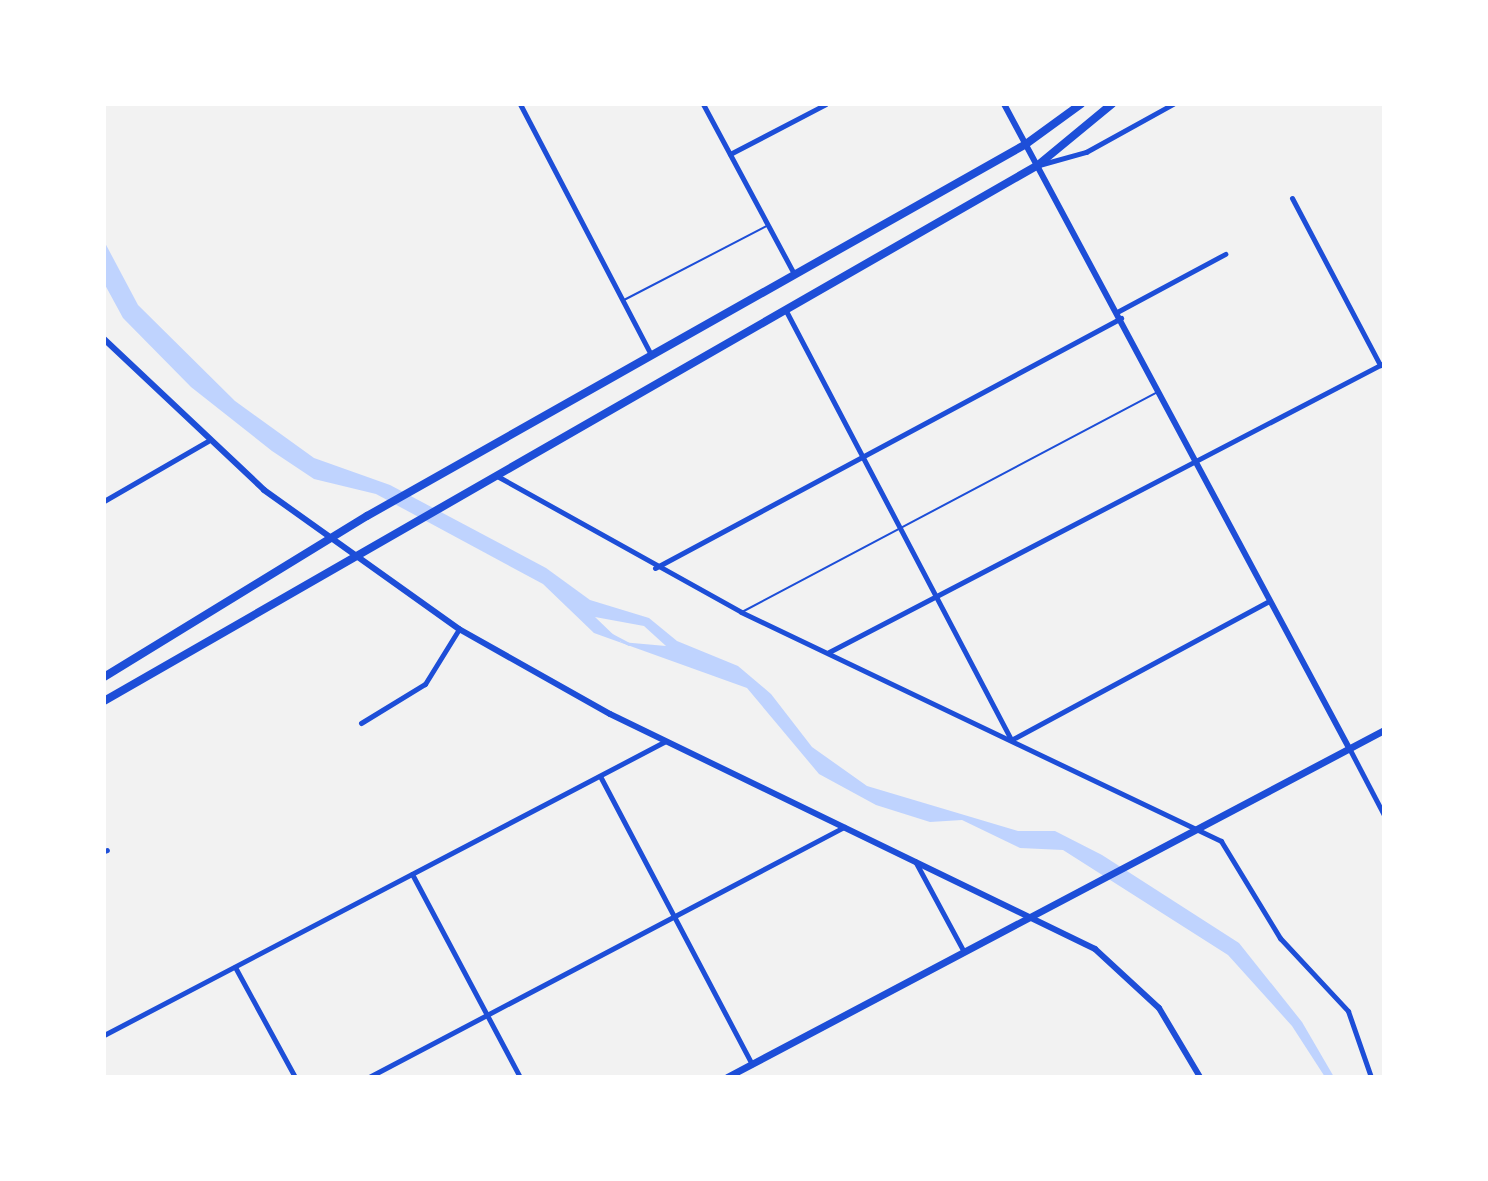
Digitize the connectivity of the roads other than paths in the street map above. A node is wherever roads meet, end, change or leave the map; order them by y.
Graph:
1 (520, 104) edge
2 (703, 104) edge
3 (826, 104) edge
4 (1004, 104) edge
5 (1081, 104) edge
6 (1112, 104) edge
7 (1173, 104) edge
8 (1162, 106) edge
9 (1026, 144) junction
10 (730, 154) junction
11 (1038, 165) junction
12 (1292, 198) dead end
13 (768, 225) junction
14 (1225, 254) dead end
15 (795, 275) junction
16 (623, 301) junction
17 (784, 309) junction
18 (1119, 315) junction
19 (104, 339) edge
20 (652, 356) junction
21 (1382, 364) edge
22 (1160, 391) junction
23 (208, 441) junction
24 (860, 455) junction
25 (1194, 460) junction
26 (492, 474) junction
27 (104, 501) edge
28 (900, 528) junction
29 (330, 542) junction
30 (349, 555) junction
31 (655, 569) junction
32 (936, 594) junction
33 (1267, 602) junction
34 (741, 612) junction
35 (459, 629) junction
36 (828, 652) junction
37 (104, 677) edge
38 (104, 701) edge
39 (361, 723) dead end
40 (1384, 730) edge
41 (1011, 740) junction
42 (666, 741) junction
43 (1349, 748) junction
44 (600, 776) junction
45 (1384, 815) edge
46 (844, 827) junction
47 (1197, 828) junction
48 (915, 861) junction
49 (412, 874) junction
50 (674, 916) junction
51 (1031, 916) junction
52 (964, 952) junction
53 (235, 967) junction
54 (487, 1015) junction
55 (104, 1035) edge
56 (752, 1064) junction
57 (295, 1077) edge
58 (369, 1077) edge
59 (520, 1077) edge
60 (727, 1077) edge
61 (1200, 1077) edge
62 (1371, 1077) edge

1 - 16 street
2 - 10 street
3 - 10 street
4 - 9 street
5 - 9 main road
6 - 11 main road
7 - 8 street
8 - 11 street
9 - 11 street
9 - 15 main road
10 - 13 street
11 - 17 main road
11 - 18 street
12 - 21 street
13 - 15 street
13 - 16 lane
14 - 18 street
15 - 20 main road
16 - 20 street
17 - 24 street
17 - 26 main road
18 - 22 street
18 - 24 street
19 - 23 street
20 - 29 main road
21 - 25 street
22 - 25 street
22 - 28 lane
23 - 27 street
23 - 29 street
24 - 28 street
24 - 31 street
25 - 32 street
25 - 33 street
26 - 30 main road
26 - 31 street
28 - 32 street
28 - 34 lane
29 - 30 street
29 - 37 main road
30 - 35 street
30 - 38 main road
31 - 34 street
32 - 36 street
32 - 41 street
33 - 41 street
33 - 43 street
34 - 36 street
35 - 39 street
35 - 42 street
36 - 41 street
40 - 43 main road
41 - 47 street
42 - 44 street
42 - 46 street
43 - 45 street
43 - 47 main road
44 - 49 street
44 - 50 street
46 - 48 street
46 - 50 street
47 - 51 main road
47 - 62 street
48 - 51 street
48 - 52 street
49 - 53 street
49 - 54 street
50 - 54 street
50 - 56 street
51 - 52 main road
51 - 61 street
52 - 56 main road
53 - 55 street
53 - 57 street
54 - 58 street
54 - 59 street
56 - 60 main road

